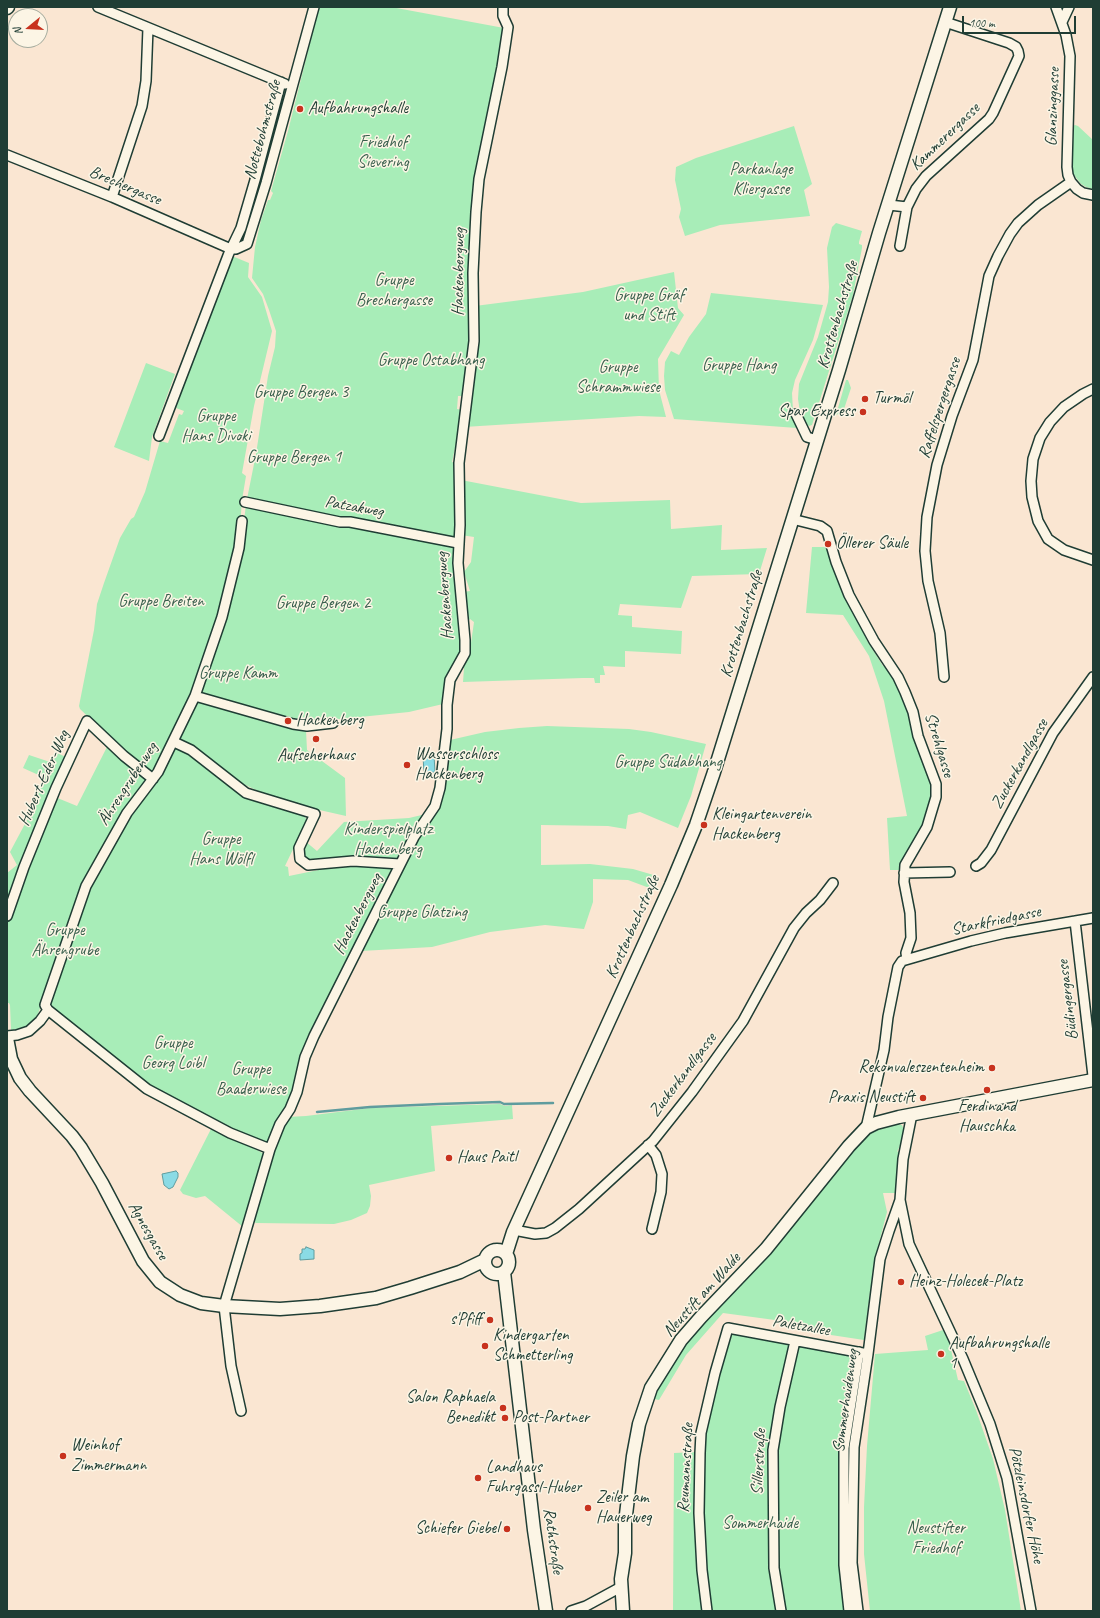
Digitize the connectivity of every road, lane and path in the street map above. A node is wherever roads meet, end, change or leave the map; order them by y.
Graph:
1 (98, 7) edge
2 (314, 7) edge
3 (950, 7) edge
4 (1056, 7) edge
5 (1069, 7) edge
6 (503, 12) edge
7 (945, 22) junction
8 (1062, 22) junction
9 (148, 28) junction
10 (280, 82) junction
11 (292, 86) junction
12 (7, 155) edge
13 (1071, 182) junction
14 (1093, 195) edge
15 (112, 197) junction
16 (889, 205) junction
17 (907, 208) junction
18 (900, 246) dead end
19 (231, 249) junction
20 (1093, 389) edge
21 (796, 414) dead end
22 (159, 436) dead end
23 (817, 440) junction
24 (245, 502) dead end
25 (792, 519) junction
26 (242, 521) dead end
27 (458, 543) junction
28 (1093, 560) edge
29 (944, 677) dead end
30 (1093, 677) edge
31 (195, 696) junction
32 (333, 723) dead end
33 (174, 742) junction
34 (153, 779) junction
35 (400, 864) junction
36 (976, 866) dead end
37 (950, 872) dead end
38 (904, 873) junction
39 (832, 883) dead end
40 (7, 916) edge
41 (1093, 918) edge
42 (1075, 921) junction
43 (907, 959) junction
44 (48, 1010) junction
45 (7, 1037) edge
46 (1093, 1076) edge
47 (1093, 1080) edge
48 (912, 1114) junction
49 (866, 1128) junction
50 (648, 1145) junction
51 (270, 1149) junction
52 (900, 1200) junction
53 (652, 1229) dead end
54 (513, 1231) junction
55 (502, 1252) junction
56 (493, 1269) junction
57 (224, 1306) junction
58 (728, 1328) joint
59 (795, 1341) junction
60 (858, 1352) junction
61 (868, 1354) junction
62 (242, 1411) dead end
63 (621, 1587) junction
64 (546, 1611) edge
65 (571, 1611) edge
66 (623, 1611) edge
67 (708, 1611) edge
68 (781, 1611) edge
69 (849, 1611) edge
70 (858, 1611) edge
71 (1031, 1611) edge

1 - 9 street
2 - 11 street, Nottebohmstraße
3 - 7 main road, Krottenbachstraße
4 - 8 street, Glanzinggasse
5 - 8 street
6 - 27 street, Hackenbergweg
7 - 16 main road, Krottenbachstraße
7 - 17 street, Kammerergasse
8 - 13 street, Glanzinggasse
9 - 10 street
9 - 15 street
10 - 11 street
10 - 19 street, Nottebohmstraße
11 - 19 street, Nottebohmstraße
12 - 15 street, Brechergasse
13 - 14 street
13 - 29 street, Raffelspergergasse
15 - 19 street, Brechergasse
16 - 17 street
16 - 23 main road, Krottenbachstraße
17 - 18 street, Kammerergasse
19 - 22 street, Nottebohmstraße
20 - 28 street
21 - 23 street
23 - 25 main road, Krottenbachstraße
24 - 27 street, Patzakweg
25 - 38 street, Strehlgasse
25 - 54 main road, Krottenbachstraße
26 - 31 street, Ährengrubenweg
27 - 35 street, Hackenbergweg
30 - 36 street, Zuckerkandlgasse
31 - 32 street
31 - 33 street, Ährengrubenweg
33 - 34 street, Ährengrubenweg
33 - 35 street
34 - 40 street, Hubert-Eder-Weg
34 - 44 street, Ährengrubenweg
35 - 51 street, Hackenbergweg
37 - 38 street
38 - 43 street, Strehlgasse
39 - 50 street, Zuckerkandlgasse
41 - 42 street, Starkfriedgasse
42 - 43 street, Starkfriedgasse
42 - 46 street, Büdingergasse
43 - 49 street, Strehlgasse
44 - 45 street
44 - 51 street
45 - 57 main road, Agnesgasse
47 - 48 main road, Neustift am Walde
48 - 49 main road, Neustift am Walde
48 - 52 street, Pötzleinsdorfer Höhe
49 - 63 main road, Neustift am Walde
50 - 53 street
50 - 54 street, Zuckerkandlgasse
51 - 57 street, Hackenbergweg
52 - 61 street, Sommerhaidenweg
52 - 71 street, Pötzleinsdorfer Höhe
54 - 55 main road, Krottenbachstraße
55 - 56 main road
55 - 56 main road, Rathstraße
56 - 57 main road, Agnesgasse
56 - 64 main road, Rathstraße
57 - 62 street
58 - 59 street, Paletzallee
58 - 67 street, Reumannstraße
59 - 60 street, Paletzallee
59 - 68 street, Sillerstraße
60 - 61 street, Paletzallee
60 - 69 street
61 - 70 street, Sommerhaidenweg
63 - 65 street
63 - 66 main road, Neustift am Walde

